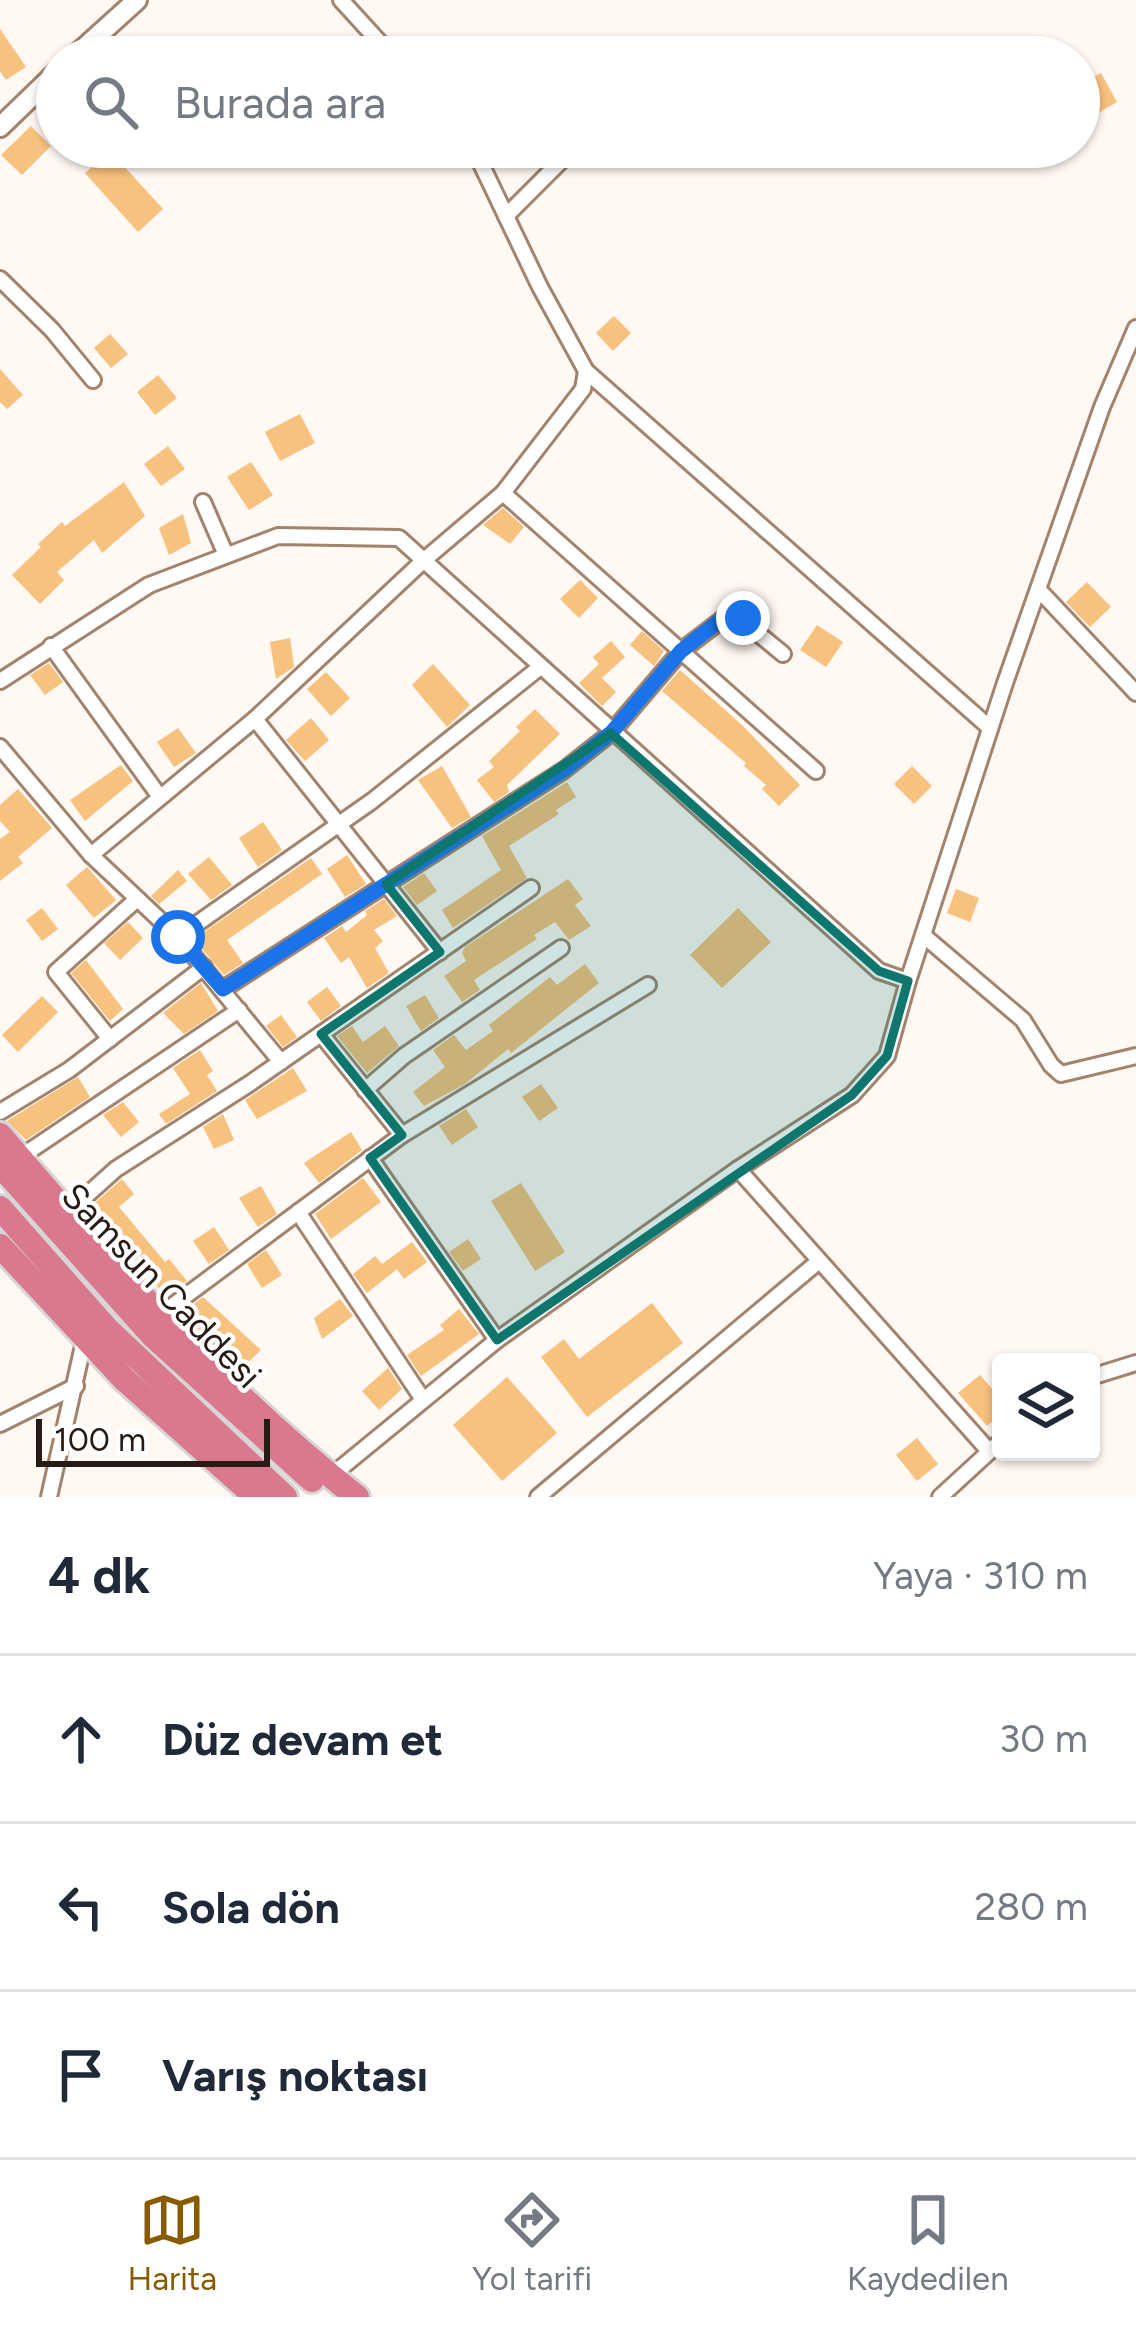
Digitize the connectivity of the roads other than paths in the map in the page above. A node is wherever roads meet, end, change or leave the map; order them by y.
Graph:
1 (137, 0) edge
2 (341, 0) edge
3 (97, 36) edge
4 (374, 36) edge
5 (36, 92) edge
6 (0, 127) edge
7 (482, 168) edge
8 (553, 168) edge
9 (506, 216) junction
10 (0, 279) edge
11 (1136, 328) edge
12 (586, 371) junction
13 (93, 380) dead end
14 (503, 493) junction
15 (203, 502) dead end
16 (226, 555) junction
17 (423, 561) junction
18 (1039, 590) junction
19 (51, 646) junction
20 (681, 651) junction
21 (783, 654) dead end
22 (539, 668) junction
23 (0, 681) edge
24 (1136, 693) edge
25 (255, 719) junction
26 (990, 728) junction
27 (611, 733) junction
28 (0, 747) edge
29 (816, 771) dead end
30 (160, 797) junction
31 (338, 826) junction
32 (91, 855) junction
33 (386, 884) junction
34 (531, 888) dead end
35 (137, 899) junction
36 (922, 935) junction
37 (178, 937) junction
38 (561, 948) dead end
39 (440, 952) junction
40 (204, 968) junction
41 (908, 981) junction
42 (648, 985) dead end
43 (223, 989) junction
44 (239, 1010) junction
45 (321, 1034) junction
46 (110, 1040) junction
47 (1136, 1056) edge
48 (281, 1062) junction
49 (365, 1090) junction
50 (0, 1112) edge
51 (0, 1135) edge
52 (402, 1135) junction
53 (370, 1158) junction
54 (10, 1161) edge
55 (738, 1169) junction
56 (0, 1208) edge
57 (298, 1212) junction
58 (67, 1213) junction
59 (0, 1246) edge
60 (819, 1261) junction
61 (160, 1315) junction
62 (85, 1337) junction
63 (497, 1340) junction
64 (1136, 1363) edge
65 (1100, 1374) edge
66 (76, 1386) junction
67 (422, 1398) junction
68 (0, 1424) edge
69 (992, 1443) edge
70 (992, 1449) edge
71 (331, 1486) edge
72 (49, 1497) edge
73 (256, 1497) edge
74 (285, 1497) edge
75 (357, 1497) edge
76 (538, 1497) edge
77 (940, 1497) edge

1 - 3 street
2 - 4 street
5 - 6 street
7 - 9 street
8 - 9 street
9 - 12 street
10 - 13 street
11 - 18 street
12 - 14 street
12 - 26 street
14 - 17 street
14 - 20 street
15 - 16 street
16 - 17 street
16 - 19 street
17 - 22 street
17 - 25 street
18 - 24 street
18 - 26 street
19 - 23 street
19 - 30 street
20 - 21 street
20 - 27 street
20 - 29 street
22 - 27 street
22 - 31 street
25 - 30 street
25 - 31 street
26 - 36 street
27 - 33 street
27 - 41 street
28 - 32 street
30 - 32 street
31 - 33 street
31 - 37 street
32 - 35 street
33 - 39 street
33 - 43 street
34 - 39 street
35 - 37 street
35 - 46 street
36 - 41 street
36 - 47 street
37 - 40 street
38 - 49 street
39 - 45 street
40 - 43 street
40 - 46 street
41 - 55 street
42 - 52 street
43 - 44 street
44 - 48 street
44 - 54 street
45 - 48 street
45 - 49 street
46 - 50 street
48 - 58 street
49 - 52 street
51 - 54 highway
52 - 53 street
53 - 57 street
53 - 63 street
54 - 58 highway
54 - 71 highway, Samsun Caddesi
55 - 60 street
55 - 63 street
56 - 74 highway, Samsun Caddesi
57 - 61 street
57 - 67 street
58 - 61 highway
59 - 62 highway
60 - 69 street
60 - 76 street
61 - 71 highway
62 - 66 street
62 - 73 highway
63 - 67 street
64 - 65 street
66 - 68 street
66 - 72 street
67 - 71 street
70 - 77 street
71 - 75 highway

